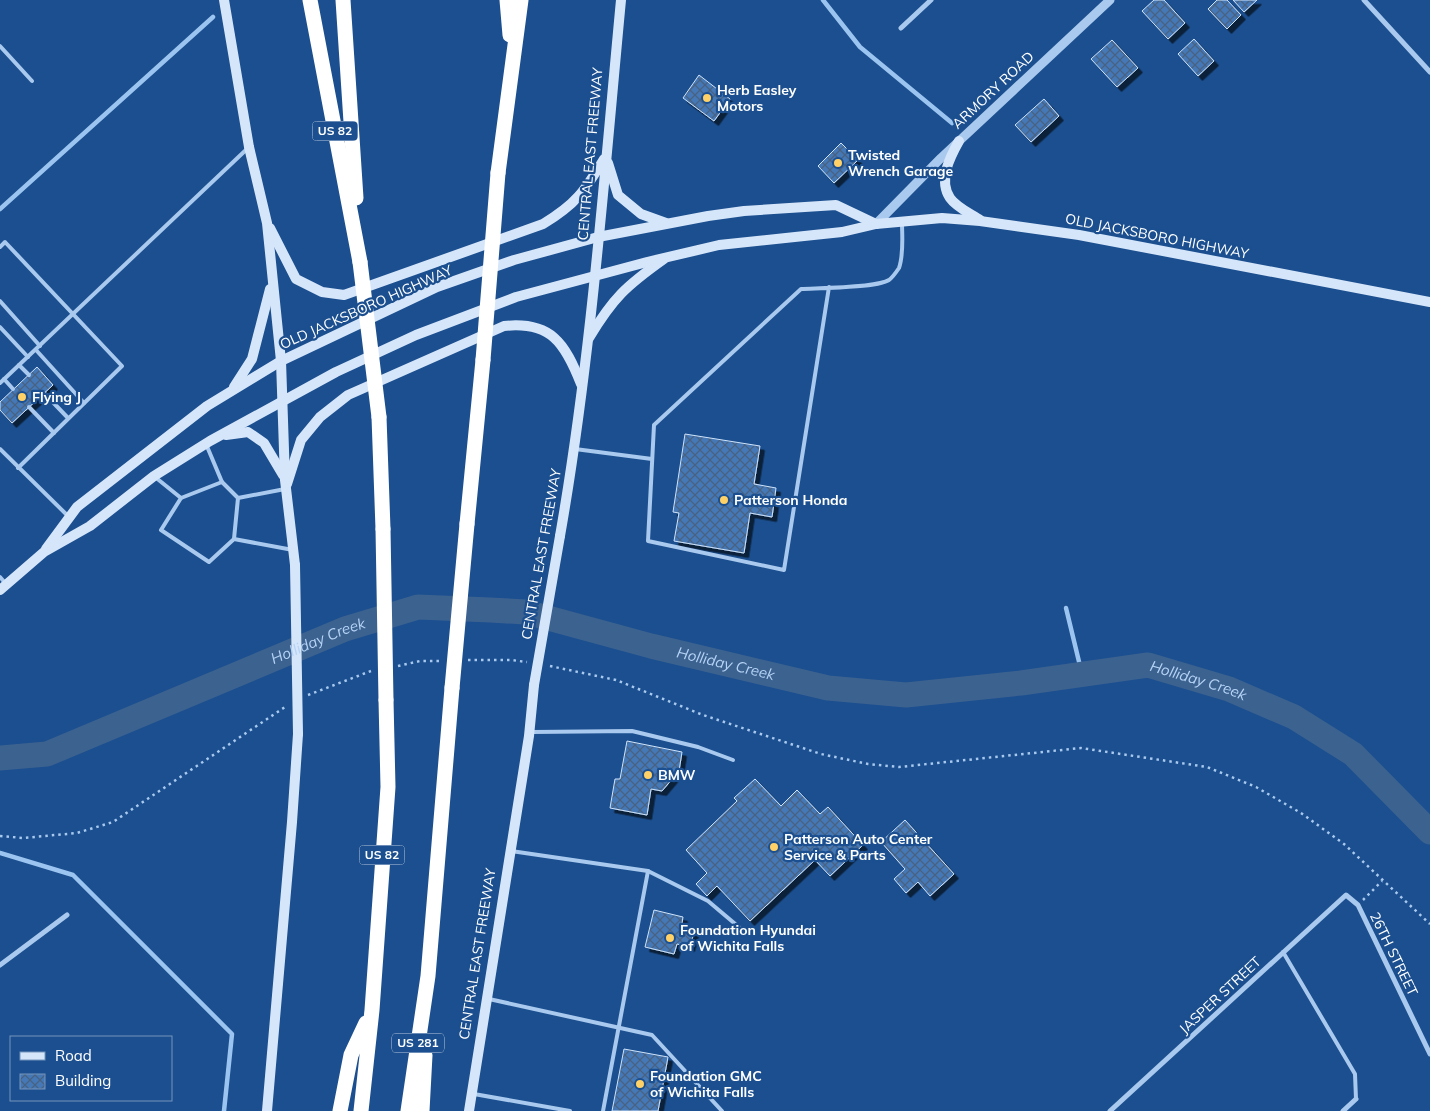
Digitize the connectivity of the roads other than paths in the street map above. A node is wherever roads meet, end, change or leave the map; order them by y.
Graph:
1 (224, 0) edge
2 (310, 0) edge
3 (343, 0) edge
4 (507, 0) edge
5 (520, 0) edge
6 (621, 0) edge
7 (931, 0) edge
8 (1110, 0) edge
9 (1364, 0) edge
10 (901, 28) dead end
11 (0, 46) edge
12 (512, 69) junction
13 (1430, 72) edge
14 (32, 81) dead end
15 (959, 141) junction
16 (249, 147) junction
17 (606, 157) junction
18 (980, 221) junction
19 (902, 222) junction
20 (267, 223) junction
21 (668, 224) junction
22 (876, 224) junction
23 (598, 237) junction
24 (0, 247) edge
25 (668, 257) junction
26 (360, 262) junction
27 (595, 275) junction
28 (272, 281) junction
29 (829, 287) junction
30 (0, 301) edge
31 (1430, 302) edge
32 (74, 314) junction
33 (0, 327) edge
34 (587, 341) junction
35 (40, 346) junction
36 (36, 350) junction
37 (28, 357) junction
38 (281, 361) junction
39 (19, 366) junction
40 (29, 376) dead end
41 (4, 379) junction
42 (0, 383) edge
43 (582, 388) junction
44 (13, 389) dead end
45 (232, 390) junction
46 (44, 393) dead end
47 (282, 400) junction
48 (84, 403) junction
49 (29, 407) dead end
50 (68, 418) junction
51 (54, 433) junction
52 (220, 435) junction
53 (206, 444) junction
54 (0, 449) edge
55 (575, 449) junction
56 (652, 459) junction
57 (18, 468) junction
58 (154, 476) junction
59 (284, 477) junction
60 (222, 482) junction
61 (286, 489) junction
62 (181, 498) junction
63 (238, 498) junction
64 (69, 518) junction
65 (234, 539) junction
66 (293, 550) junction
67 (44, 552) junction
68 (2, 584) edge
69 (529, 732) junction
70 (733, 760) dead end
71 (510, 851) junction
72 (648, 871) junction
73 (1346, 895) joint
74 (67, 915) dead end
75 (740, 928) dead end
76 (1283, 952) junction
77 (0, 965) edge
78 (428, 976) junction
79 (487, 998) junction
80 (372, 1010) junction
81 (617, 1027) junction
82 (1430, 1054) edge
83 (472, 1094) junction
84 (1356, 1100) joint
85 (267, 1111) edge
86 (340, 1111) edge
87 (361, 1111) edge
88 (408, 1111) edge
89 (422, 1111) edge
90 (469, 1111) edge
91 (570, 1111) edge
92 (603, 1111) edge
93 (722, 1111) edge
94 (1110, 1111) edge
95 (1343, 1111) edge

1 - 16 main road
2 - 26 highway, US 82
3 - 26 highway
4 - 12 highway
5 - 12 highway
6 - 17 main road, CENTRAL EAST FREEWAY
7 - 10 street
8 - 15 street, ARMORY ROAD
9 - 13 street
11 - 14 lane
12 - 78 highway, bridge
15 - 18 main road
15 - 22 street, ARMORY ROAD
16 - 20 main road
16 - 32 lane
17 - 20 main road
17 - 21 main road
17 - 23 main road, CENTRAL EAST FREEWAY
18 - 19 main road, OLD JACKSBORO HIGHWAY
18 - 31 main road, OLD JACKSBORO HIGHWAY
19 - 22 main road, OLD JACKSBORO HIGHWAY
19 - 29 lane
20 - 28 main road
21 - 22 main road, OLD JACKSBORO HIGHWAY
21 - 23 main road, OLD JACKSBORO HIGHWAY
22 - 25 main road, OLD JACKSBORO HIGHWAY
23 - 27 main road, CENTRAL EAST FREEWAY
23 - 38 main road, OLD JACKSBORO HIGHWAY
24 - 32 lane
25 - 27 main road, OLD JACKSBORO HIGHWAY
25 - 34 main road
26 - 80 highway, US 82, bridge
27 - 34 main road, CENTRAL EAST FREEWAY
27 - 47 main road, OLD JACKSBORO HIGHWAY
28 - 38 main road
28 - 45 main road
29 - 56 lane
29 - 56 lane
30 - 35 lane
32 - 35 lane
32 - 48 lane
33 - 37 lane
34 - 43 main road, CENTRAL EAST FREEWAY
35 - 36 lane
36 - 37 lane
36 - 48 lane
37 - 39 lane
38 - 45 main road, OLD JACKSBORO HIGHWAY
38 - 47 main road
39 - 40 lane
39 - 41 lane
41 - 42 lane
41 - 44 lane
43 - 55 main road, CENTRAL EAST FREEWAY
43 - 61 main road
45 - 64 main road, OLD JACKSBORO HIGHWAY
46 - 50 lane
47 - 52 main road, OLD JACKSBORO HIGHWAY
47 - 59 main road
48 - 50 lane
49 - 51 lane
50 - 51 lane
51 - 57 lane
52 - 53 main road, OLD JACKSBORO HIGHWAY
52 - 59 main road
53 - 58 main road, OLD JACKSBORO HIGHWAY
53 - 60 lane
54 - 57 lane
55 - 56 lane
55 - 69 main road, CENTRAL EAST FREEWAY, bridge
57 - 64 lane
58 - 62 lane
58 - 67 main road, OLD JACKSBORO HIGHWAY
59 - 61 main road
60 - 62 lane
60 - 63 lane
61 - 63 lane
61 - 66 main road
62 - 65 lane
63 - 65 lane
64 - 67 main road, OLD JACKSBORO HIGHWAY
65 - 66 lane
66 - 85 main road, bridge
67 - 68 main road, OLD JACKSBORO HIGHWAY
69 - 70 lane
69 - 71 main road, CENTRAL EAST FREEWAY
71 - 72 lane
71 - 79 main road, CENTRAL EAST FREEWAY
72 - 75 lane
72 - 81 lane
73 - 76 street, JASPER STREET
73 - 82 street, 26TH STREET
74 - 77 street
76 - 84 lane
76 - 94 street, JASPER STREET
78 - 88 highway, US 281
78 - 89 highway
79 - 81 lane
79 - 83 main road, CENTRAL EAST FREEWAY
80 - 86 highway, US 82
80 - 87 highway
81 - 92 lane
81 - 93 lane
83 - 90 main road, CENTRAL EAST FREEWAY
83 - 91 lane
84 - 95 street

